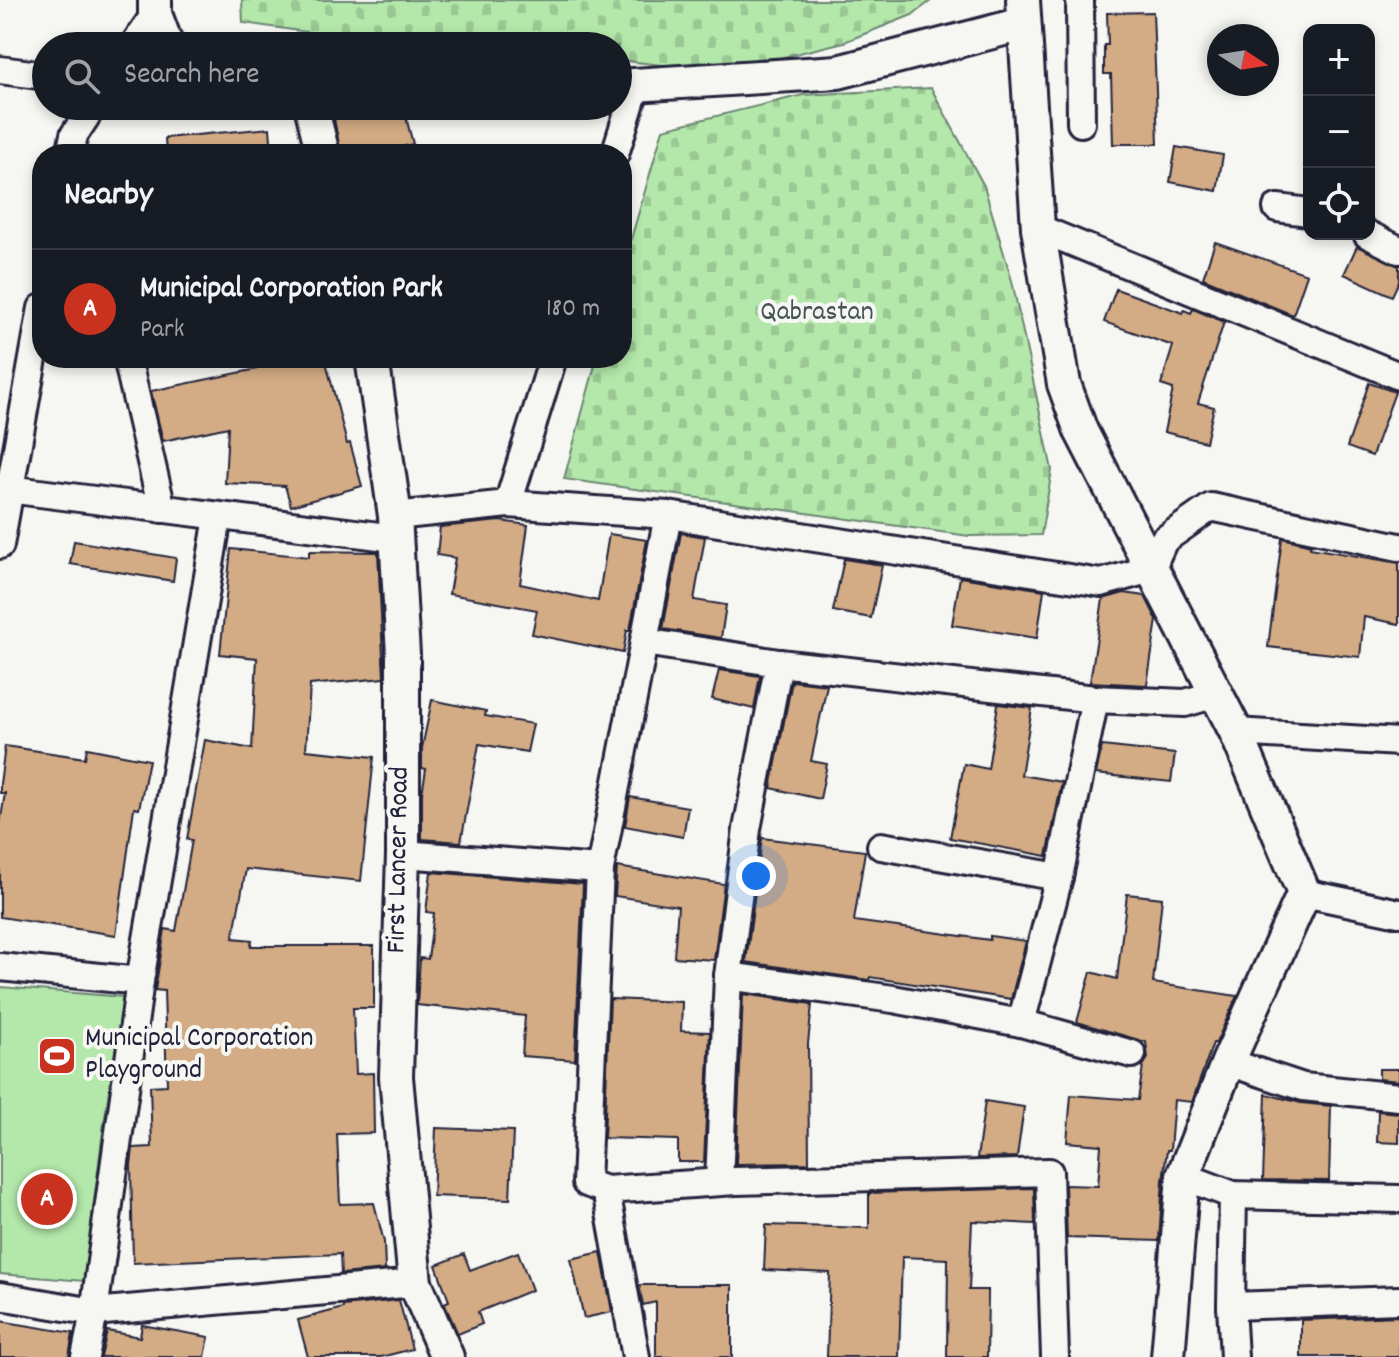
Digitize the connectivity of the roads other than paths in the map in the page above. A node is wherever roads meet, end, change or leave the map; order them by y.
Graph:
1 (1080, 0) edge
2 (155, 7) edge
3 (1023, 12) edge
4 (141, 32) edge
5 (163, 32) edge
6 (0, 70) edge
7 (32, 74) edge
8 (632, 86) edge
9 (84, 120) edge
10 (314, 120) edge
11 (621, 120) edge
12 (1081, 123) dead end
13 (72, 144) edge
14 (320, 144) edge
15 (617, 144) edge
16 (1277, 208) dead end
17 (1303, 211) edge
18 (1038, 228) junction
19 (1375, 238) edge
20 (1399, 250) edge
21 (32, 355) edge
22 (129, 368) edge
23 (373, 368) edge
24 (550, 368) edge
25 (1399, 376) edge
26 (4, 488) edge
27 (508, 504) junction
28 (162, 509) junction
29 (668, 515) junction
30 (218, 517) junction
31 (395, 527) junction
32 (0, 545) edge
33 (1399, 547) edge
34 (1151, 569) junction
35 (644, 642) junction
36 (779, 663) junction
37 (1216, 694) junction
38 (1095, 699) junction
39 (1236, 732) junction
40 (1399, 742) edge
41 (881, 846) dead end
42 (403, 854) junction
43 (600, 869) junction
44 (1059, 877) junction
45 (1304, 893) junction
46 (1399, 913) edge
47 (0, 967) edge
48 (728, 976) junction
49 (140, 981) junction
50 (1021, 1023) junction
51 (1132, 1054) dead end
52 (1228, 1062) junction
53 (1399, 1097) edge
54 (1183, 1176) junction
55 (719, 1182) junction
56 (606, 1190) junction
57 (1233, 1195) junction
58 (1399, 1199) edge
59 (415, 1283) junction
60 (0, 1296) edge
61 (1399, 1300) edge
62 (1231, 1306) junction
63 (94, 1312) junction
64 (85, 1357) edge
65 (447, 1357) edge
66 (636, 1357) edge
67 (1055, 1357) edge
68 (1168, 1357) edge
69 (1234, 1357) edge

1 - 12 street
2 - 4 street
2 - 5 street
3 - 8 street
3 - 18 street
6 - 7 street
9 - 13 street
10 - 14 street
11 - 15 street
16 - 17 street
18 - 25 street
18 - 34 street
19 - 20 street
21 - 26 street
22 - 28 street
23 - 31 street, First Lancer Road
24 - 27 street
26 - 28 street
26 - 32 street
27 - 29 street
27 - 31 street
28 - 30 street
29 - 34 street
29 - 35 street
30 - 31 street
30 - 49 street
31 - 42 street, First Lancer Road
33 - 34 street
34 - 37 street
35 - 36 street
35 - 43 street
36 - 38 street
36 - 48 street
37 - 38 street
37 - 39 street
38 - 44 street
39 - 40 street
39 - 45 street
41 - 44 street
42 - 43 street
42 - 59 street, First Lancer Road
43 - 56 street
44 - 50 street
45 - 46 street
45 - 52 street
47 - 49 street
48 - 50 street
48 - 55 street
49 - 63 street
50 - 51 street
52 - 53 street
52 - 54 street
54 - 57 street
54 - 68 street
55 - 56 street
55 - 67 street
56 - 66 street
57 - 58 street
57 - 62 street
59 - 63 street
59 - 65 street, First Lancer Road
60 - 63 street
61 - 62 street
62 - 69 street
63 - 64 street

